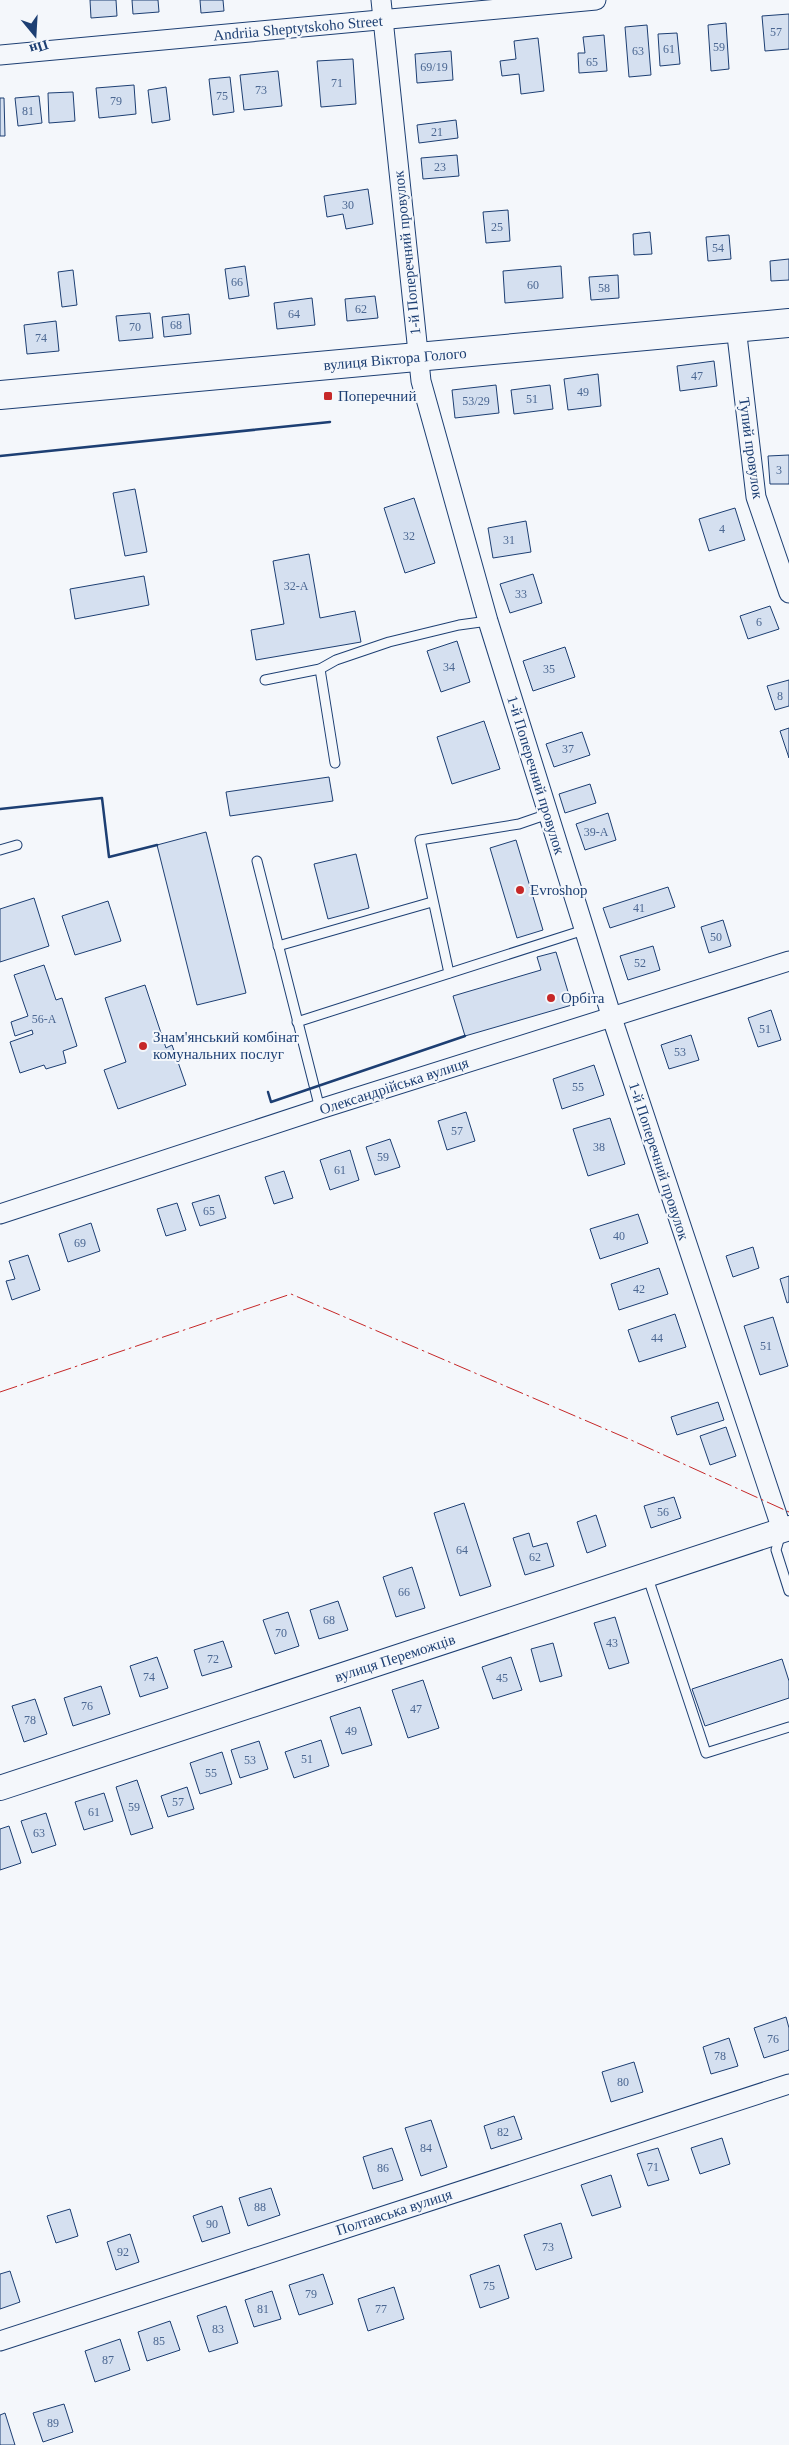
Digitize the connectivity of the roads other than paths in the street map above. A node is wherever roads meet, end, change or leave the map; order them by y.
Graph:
1 (382, 0) edge
2 (596, 0) edge
3 (384, 20) junction
4 (0, 55) edge
5 (789, 322) edge
6 (736, 327) junction
7 (418, 357) junction
8 (0, 395) edge
9 (789, 594) edge
10 (488, 621) junction
11 (320, 668) junction
12 (265, 680) dead end
13 (335, 762) dead end
14 (548, 814) junction
15 (17, 844) dead end
16 (0, 850) edge
17 (257, 860) dead end
18 (432, 902) junction
19 (584, 930) junction
20 (278, 946) junction
21 (789, 962) edge
22 (450, 973) junction
23 (612, 1018) junction
24 (297, 1022) junction
25 (320, 1109) junction
26 (0, 1214) edge
27 (785, 1529) edge
28 (647, 1575) junction
29 (789, 1591) edge
30 (789, 1727) edge
31 (0, 1788) edge
32 (789, 2084) edge
33 (0, 2341) edge

1 - 3 street, 1-й Поперечний провулок
2 - 3 street, Andriia Sheptytskoho Street
3 - 4 street, Andriia Sheptytskoho Street
3 - 7 street, 1-й Поперечний провулок
5 - 6 main road, вулиця Віктора Голого
6 - 7 main road, вулиця Віктора Голого
6 - 9 street, Тупий провулок
7 - 8 main road, вулиця Віктора Голого
7 - 10 street, 1-й Поперечний провулок
10 - 11 lane
10 - 14 street, 1-й Поперечний провулок
11 - 12 lane
11 - 13 lane
14 - 18 lane
14 - 19 street, 1-й Поперечний провулок
15 - 16 lane
17 - 20 lane
18 - 20 lane
18 - 22 lane
19 - 22 lane
19 - 23 street, 1-й Поперечний провулок
20 - 24 lane
21 - 23 street, Олександрійська вулиця
22 - 24 lane
23 - 25 street, Олександрійська вулиця
23 - 27 street, 1-й Поперечний провулок
24 - 25 lane
25 - 26 street, Олександрійська вулиця
27 - 28 street, вулиця Переможців
27 - 29 lane
28 - 30 lane
28 - 31 street, вулиця Переможців
32 - 33 street, Полтавська вулиця

